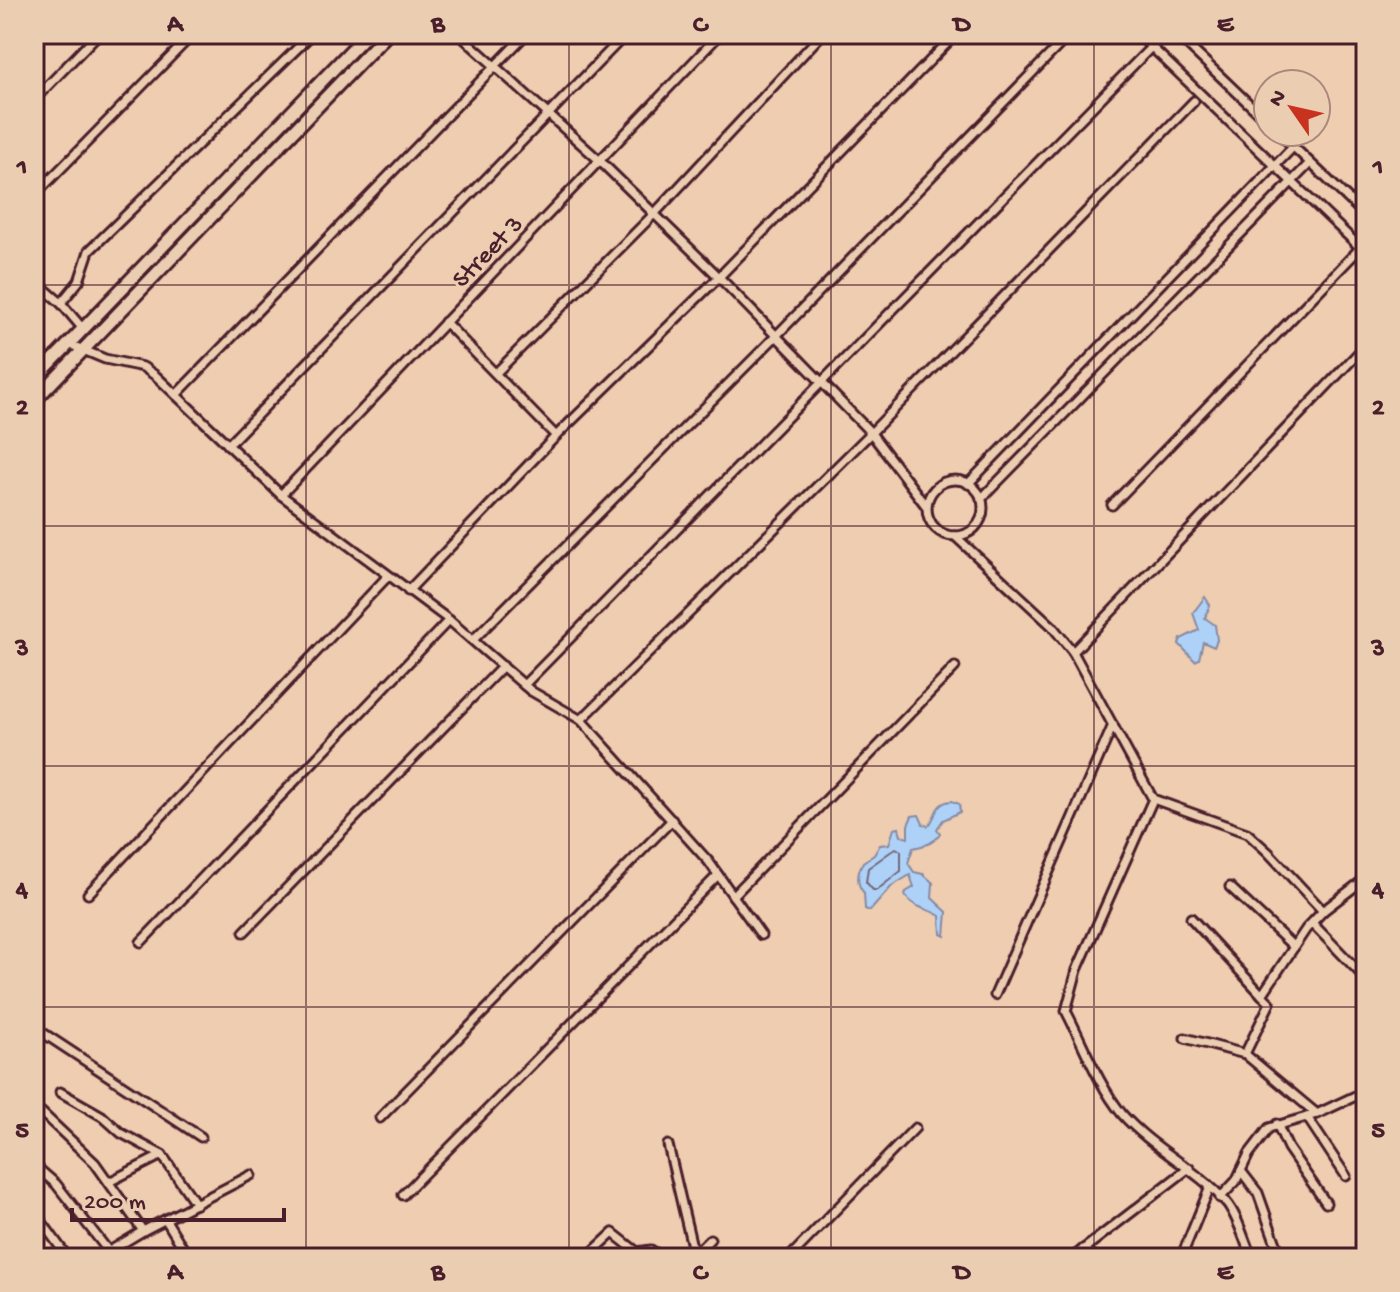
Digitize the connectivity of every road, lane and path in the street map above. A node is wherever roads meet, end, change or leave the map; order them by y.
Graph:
1 (98, 34) edge
2 (193, 34) edge
3 (312, 34) edge
4 (367, 34) edge
5 (387, 34) edge
6 (459, 34) edge
7 (526, 34) edge
8 (626, 34) edge
9 (720, 34) edge
10 (822, 34) edge
11 (956, 34) edge
12 (1070, 34) edge
13 (1138, 34) edge
14 (1164, 34) edge
15 (1176, 34) edge
16 (1152, 47) junction
17 (496, 65) junction
18 (34, 100) edge
19 (1194, 101) dead end
20 (1252, 107) edge
21 (549, 114) junction
22 (1292, 148) edge
23 (1294, 148) edge
24 (600, 161) junction
25 (1310, 163) junction
26 (1276, 166) junction
27 (1292, 182) junction
28 (34, 196) edge
29 (655, 213) junction
30 (1366, 216) edge
31 (1364, 248) edge
32 (719, 277) junction
33 (34, 280) edge
34 (61, 303) junction
35 (445, 322) junction
36 (83, 329) junction
37 (777, 335) junction
38 (69, 344) junction
39 (1366, 345) edge
40 (83, 350) junction
41 (497, 372) junction
42 (34, 380) edge
43 (823, 384) junction
44 (176, 395) junction
45 (34, 401) edge
46 (871, 433) junction
47 (556, 436) junction
48 (228, 445) junction
49 (968, 484) junction
50 (281, 495) junction
51 (981, 499) junction
52 (1112, 505) dead end
53 (926, 506) junction
54 (955, 536) junction
55 (388, 576) junction
56 (408, 591) junction
57 (449, 620) junction
58 (473, 640) junction
59 (1073, 652) junction
60 (503, 666) junction
61 (955, 667) dead end
62 (524, 685) junction
63 (581, 720) junction
64 (1113, 725) junction
65 (1153, 799) junction
66 (672, 820) junction
67 (718, 875) junction
68 (1366, 878) edge
69 (1230, 887) dead end
70 (88, 894) dead end
71 (733, 896) junction
72 (1323, 911) junction
73 (1191, 918) dead end
74 (1312, 923) junction
75 (244, 932) dead end
76 (761, 935) dead end
77 (141, 942) dead end
78 (1294, 947) junction
79 (1366, 979) edge
80 (995, 995) dead end
81 (1262, 995) junction
82 (34, 1027) edge
83 (1185, 1038) dead end
84 (1245, 1054) junction
85 (1366, 1091) edge
86 (60, 1092) dead end
87 (41, 1112) dead end
88 (1317, 1114) junction
89 (1307, 1117) junction
90 (380, 1118) dead end
91 (1277, 1124) junction
92 (915, 1128) dead end
93 (201, 1137) dead end
94 (668, 1145) dead end
95 (162, 1155) junction
96 (34, 1165) edge
97 (1189, 1168) junction
98 (1241, 1171) junction
99 (251, 1175) dead end
100 (1346, 1176) dead end
101 (109, 1182) junction
102 (1210, 1187) junction
103 (403, 1195) dead end
104 (1220, 1198) junction
105 (1326, 1203) dead end
106 (196, 1204) junction
107 (34, 1211) edge
108 (166, 1220) junction
109 (143, 1231) junction
110 (710, 1239) dead end
111 (1083, 1249) junction
112 (109, 1252) junction
113 (692, 1256) edge
114 (68, 1258) edge
115 (98, 1258) edge
116 (189, 1258) edge
117 (586, 1258) edge
118 (664, 1258) edge
119 (789, 1258) edge
120 (1072, 1258) edge
121 (1097, 1258) edge
122 (1181, 1258) edge
123 (1252, 1258) edge
124 (1281, 1258) edge

1 - 18 street
2 - 28 street
3 - 34 street
4 - 36 main road
5 - 40 main road
6 - 17 street
7 - 17 street
8 - 21 street
9 - 24 street, Street 3
10 - 29 street
11 - 32 street
12 - 37 street
13 - 16 street
14 - 16 street
15 - 20 street
16 - 26 street
16 - 43 street
17 - 21 street
17 - 44 street
19 - 46 street
21 - 24 street
21 - 48 street
22 - 26 street
23 - 25 street
24 - 29 street
24 - 35 street, Street 3
25 - 27 street
25 - 30 street
26 - 27 street
26 - 49 street
27 - 31 street
27 - 51 street
29 - 32 street
29 - 41 street
31 - 52 street
32 - 37 street
32 - 47 street
33 - 34 street
34 - 36 street
35 - 41 street
35 - 50 street, Street 3
36 - 38 main road
37 - 43 street
37 - 58 street
38 - 40 street
38 - 42 main road
39 - 59 street
40 - 44 street
40 - 45 main road
41 - 47 street
43 - 46 street
43 - 62 street
44 - 48 street
46 - 53 street
46 - 63 street
47 - 56 street
48 - 50 street
49 - 51 street
49 - 53 street
50 - 55 street
51 - 54 street
53 - 54 street
54 - 59 street
55 - 56 street
55 - 70 street
56 - 57 street
57 - 58 street
57 - 77 street
58 - 60 street
59 - 64 street
60 - 62 street
60 - 75 street
61 - 71 street
62 - 63 street
63 - 66 street
64 - 65 street
64 - 80 street
65 - 72 street
65 - 97 street
66 - 67 street
66 - 90 street
67 - 71 street
67 - 103 street
68 - 72 street
69 - 78 street
71 - 76 street
72 - 74 street
73 - 81 street
74 - 78 street
74 - 79 street
78 - 81 street
81 - 84 street
82 - 93 street
83 - 84 street
84 - 88 street
85 - 88 street
86 - 95 street
87 - 101 street
88 - 89 street
89 - 91 street
89 - 100 street
91 - 98 street
91 - 105 street
92 - 119 street
94 - 113 street
95 - 101 street
95 - 106 street
96 - 112 street
97 - 102 street
97 - 111 street
98 - 104 street
98 - 124 street
99 - 106 street
101 - 109 street
102 - 104 street
102 - 122 street
104 - 123 street
106 - 108 street
107 - 114 street
108 - 109 street
108 - 116 street
109 - 112 street
110 - 113 street
111 - 120 street
111 - 121 street
112 - 115 street
117 - 118 street

